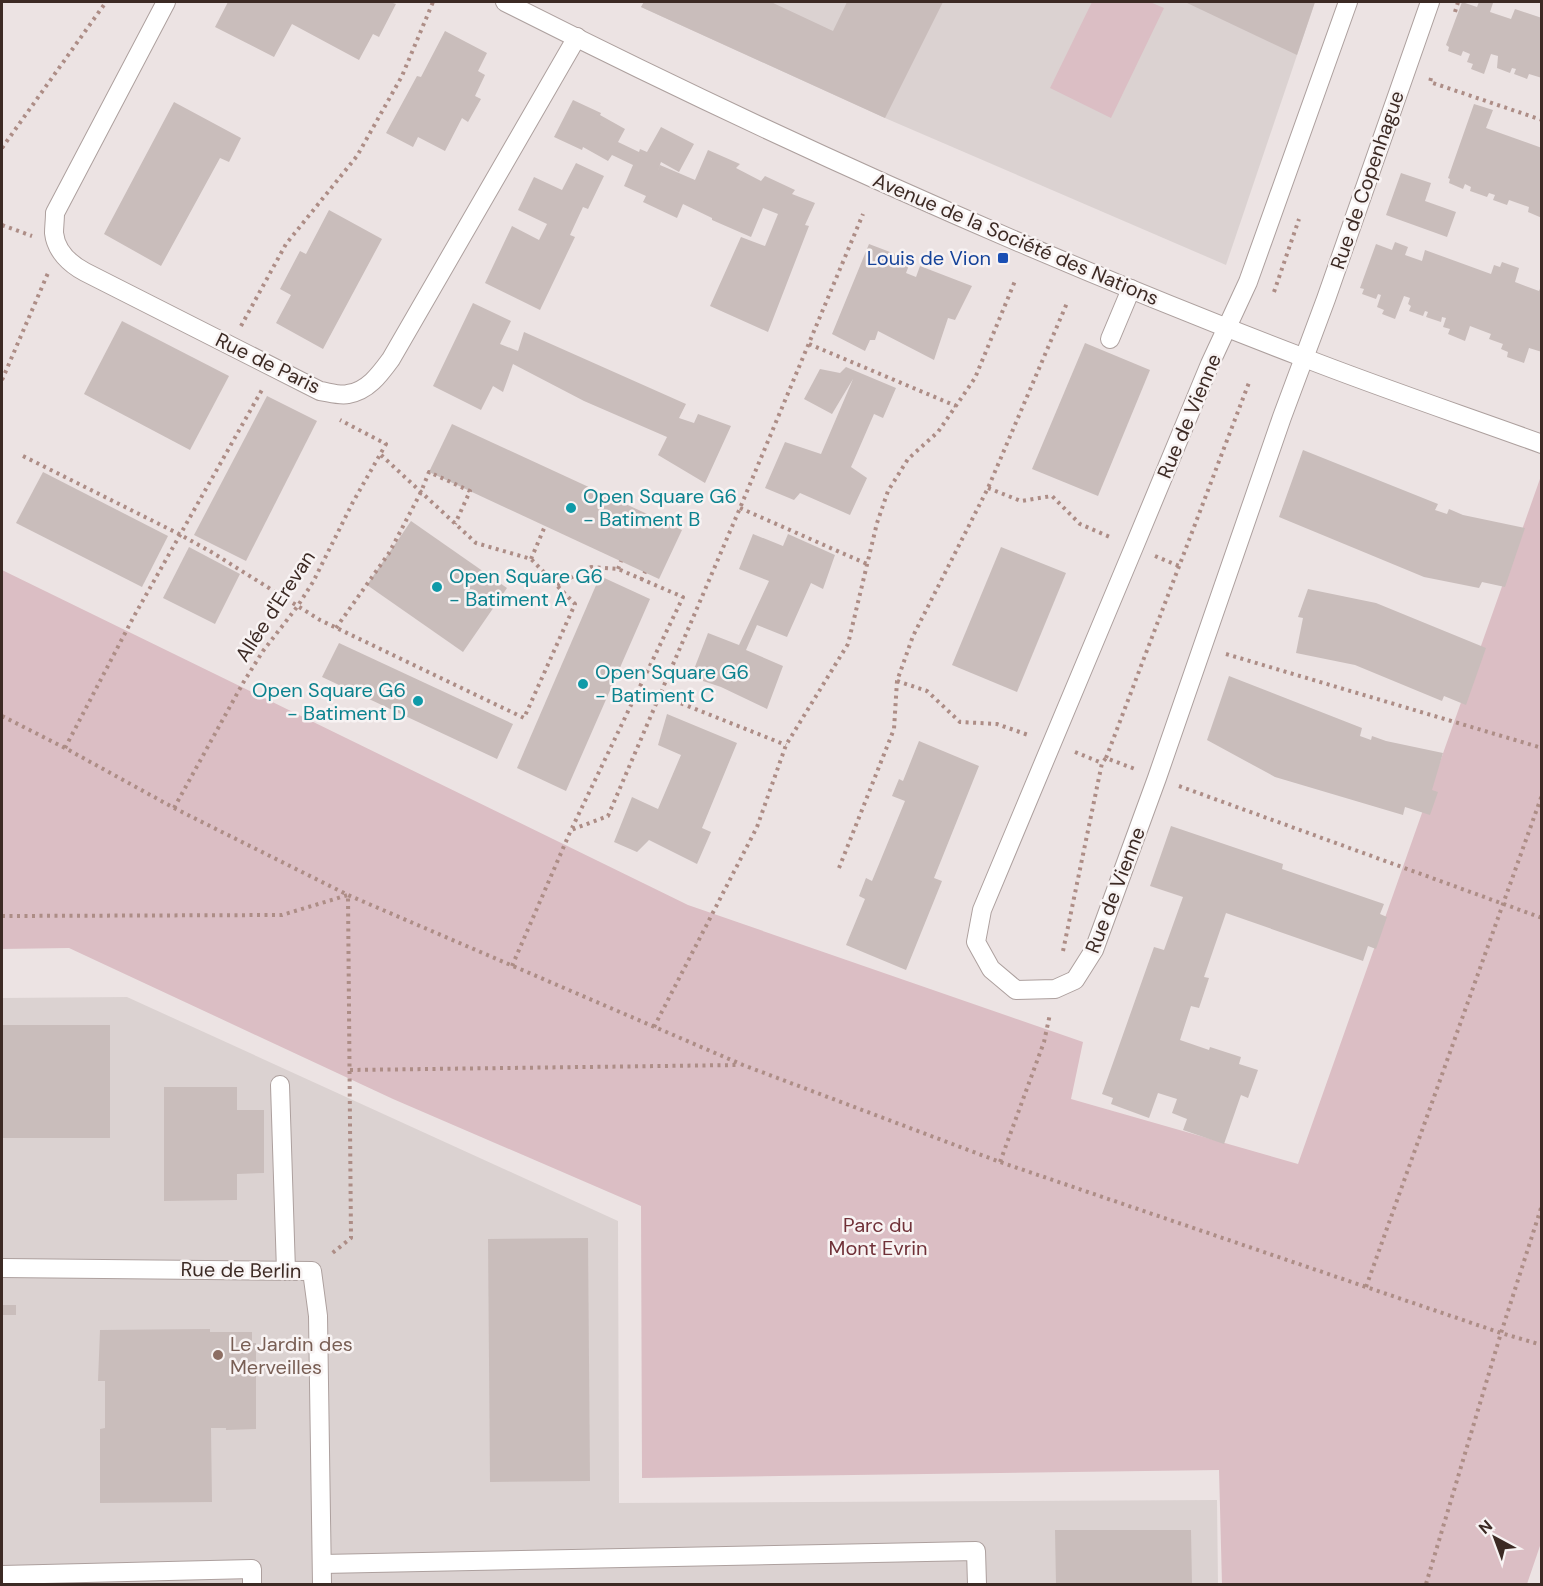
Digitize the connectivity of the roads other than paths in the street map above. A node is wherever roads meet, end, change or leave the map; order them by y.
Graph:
1 (166, 2) edge
2 (505, 2) edge
3 (1348, 2) edge
4 (1430, 2) edge
5 (541, 10) edge
6 (577, 37) junction
7 (1131, 290) junction
8 (1227, 328) junction
9 (1110, 339) dead end
10 (1304, 358) junction
11 (1542, 444) edge
12 (280, 1084) dead end
13 (2, 1268) edge
14 (286, 1270) junction
15 (322, 1564) junction
16 (2, 1575) edge
17 (78, 1579) edge
18 (252, 1584) edge
19 (322, 1584) edge
20 (977, 1584) edge

1 - 6 street, Rue de Paris
2 - 5 street, Avenue de la Société des Nations
3 - 8 street
4 - 10 street, Rue de Copenhague
5 - 6 street, Avenue de la Société des Nations
6 - 7 street, Avenue de la Société des Nations
7 - 8 street, Avenue de la Société des Nations
7 - 9 street
8 - 10 street, Avenue de la Société des Nations
8 - 10 street, Rue de Vienne
10 - 11 street, Avenue de la Société des Nations
12 - 14 street
13 - 14 street, Rue de Berlin
14 - 15 street, Rue de Berlin
15 - 19 street, Rue de Berlin
15 - 20 street
16 - 17 street
17 - 18 street

